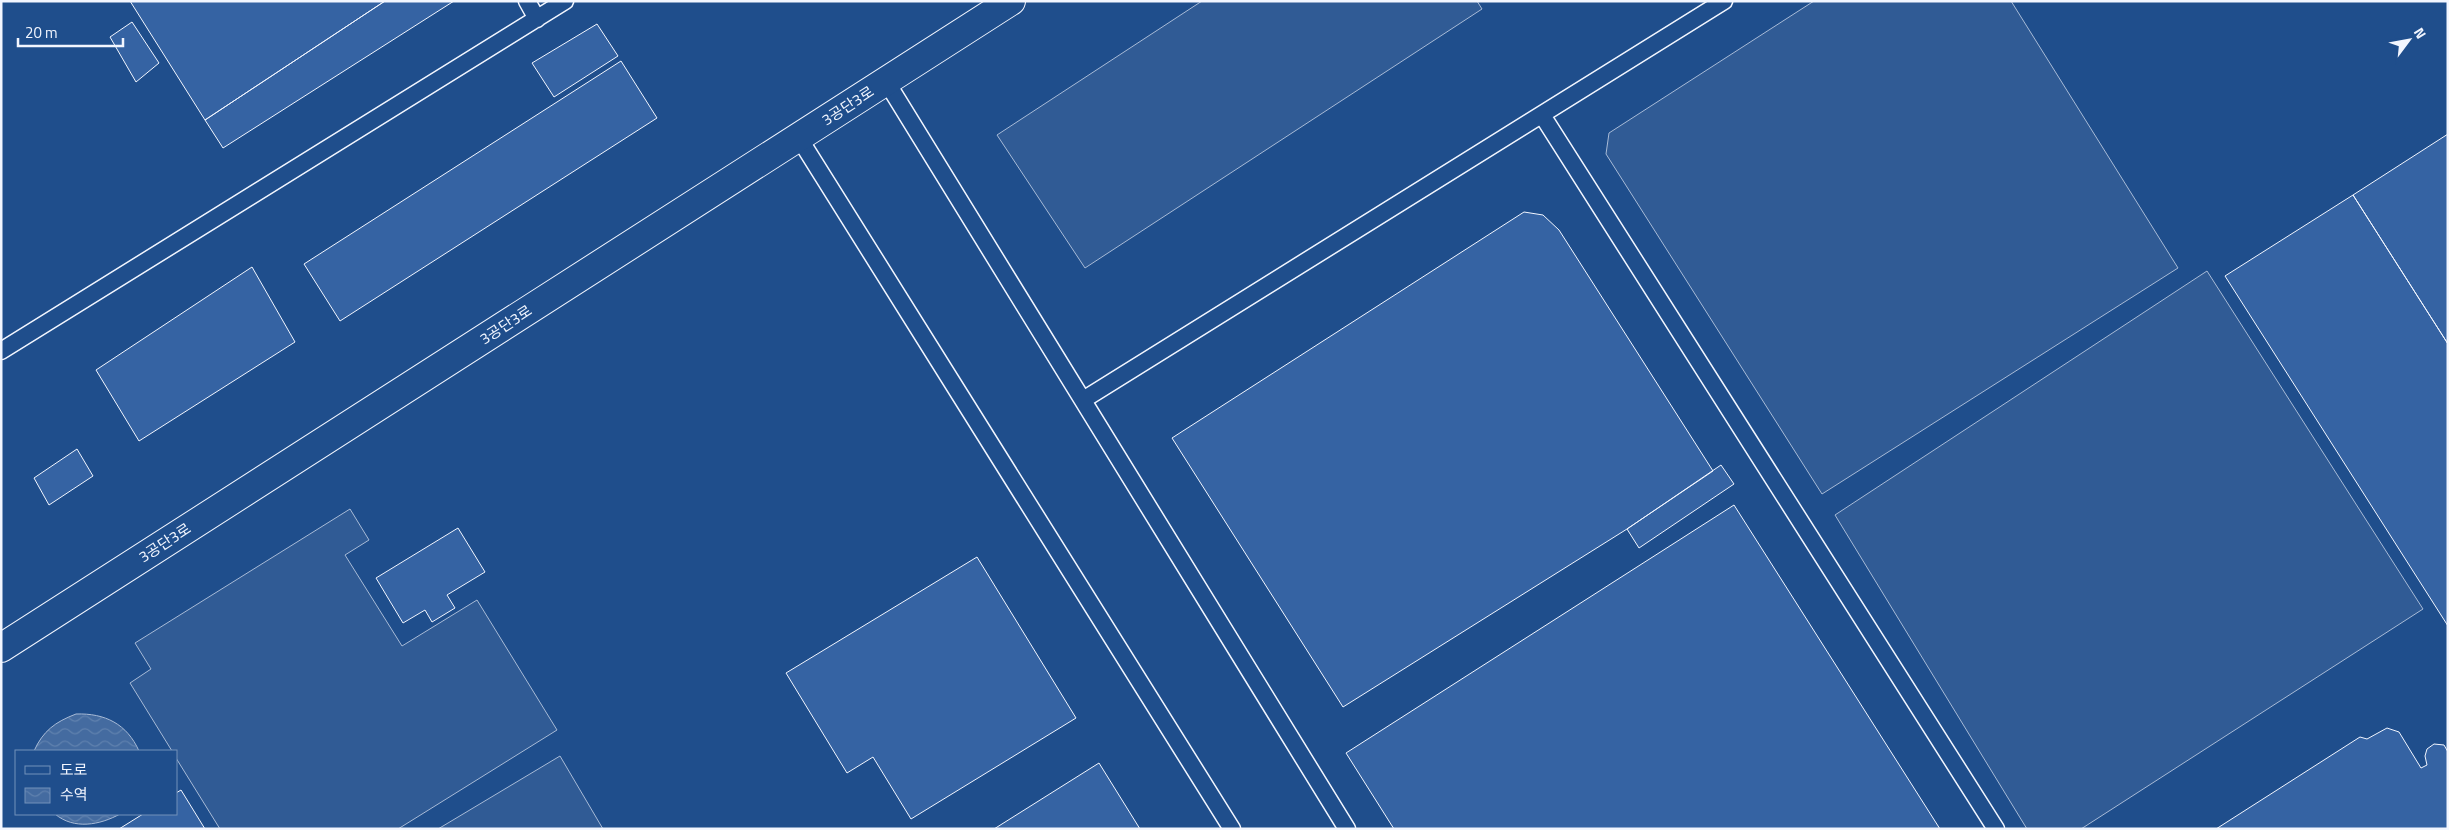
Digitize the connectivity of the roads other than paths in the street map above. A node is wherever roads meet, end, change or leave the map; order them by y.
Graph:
1 (526, 1) edge
2 (565, 1) edge
3 (1011, 1) edge
4 (1724, 1) edge
5 (537, 18) junction
6 (886, 82) junction
7 (1542, 116) junction
8 (799, 138) junction
9 (1, 351) edge
10 (1083, 400) junction
11 (1, 648) edge
12 (1232, 829) edge
13 (1347, 829) edge
14 (1996, 829) edge

1 - 5 lane
2 - 5 lane
3 - 6 main road, 3공단3로
4 - 7 lane
5 - 9 lane
6 - 8 main road, 3공단3로
6 - 10 lane
7 - 10 lane
7 - 14 lane
8 - 11 main road, 3공단3로
8 - 12 lane
10 - 13 lane

